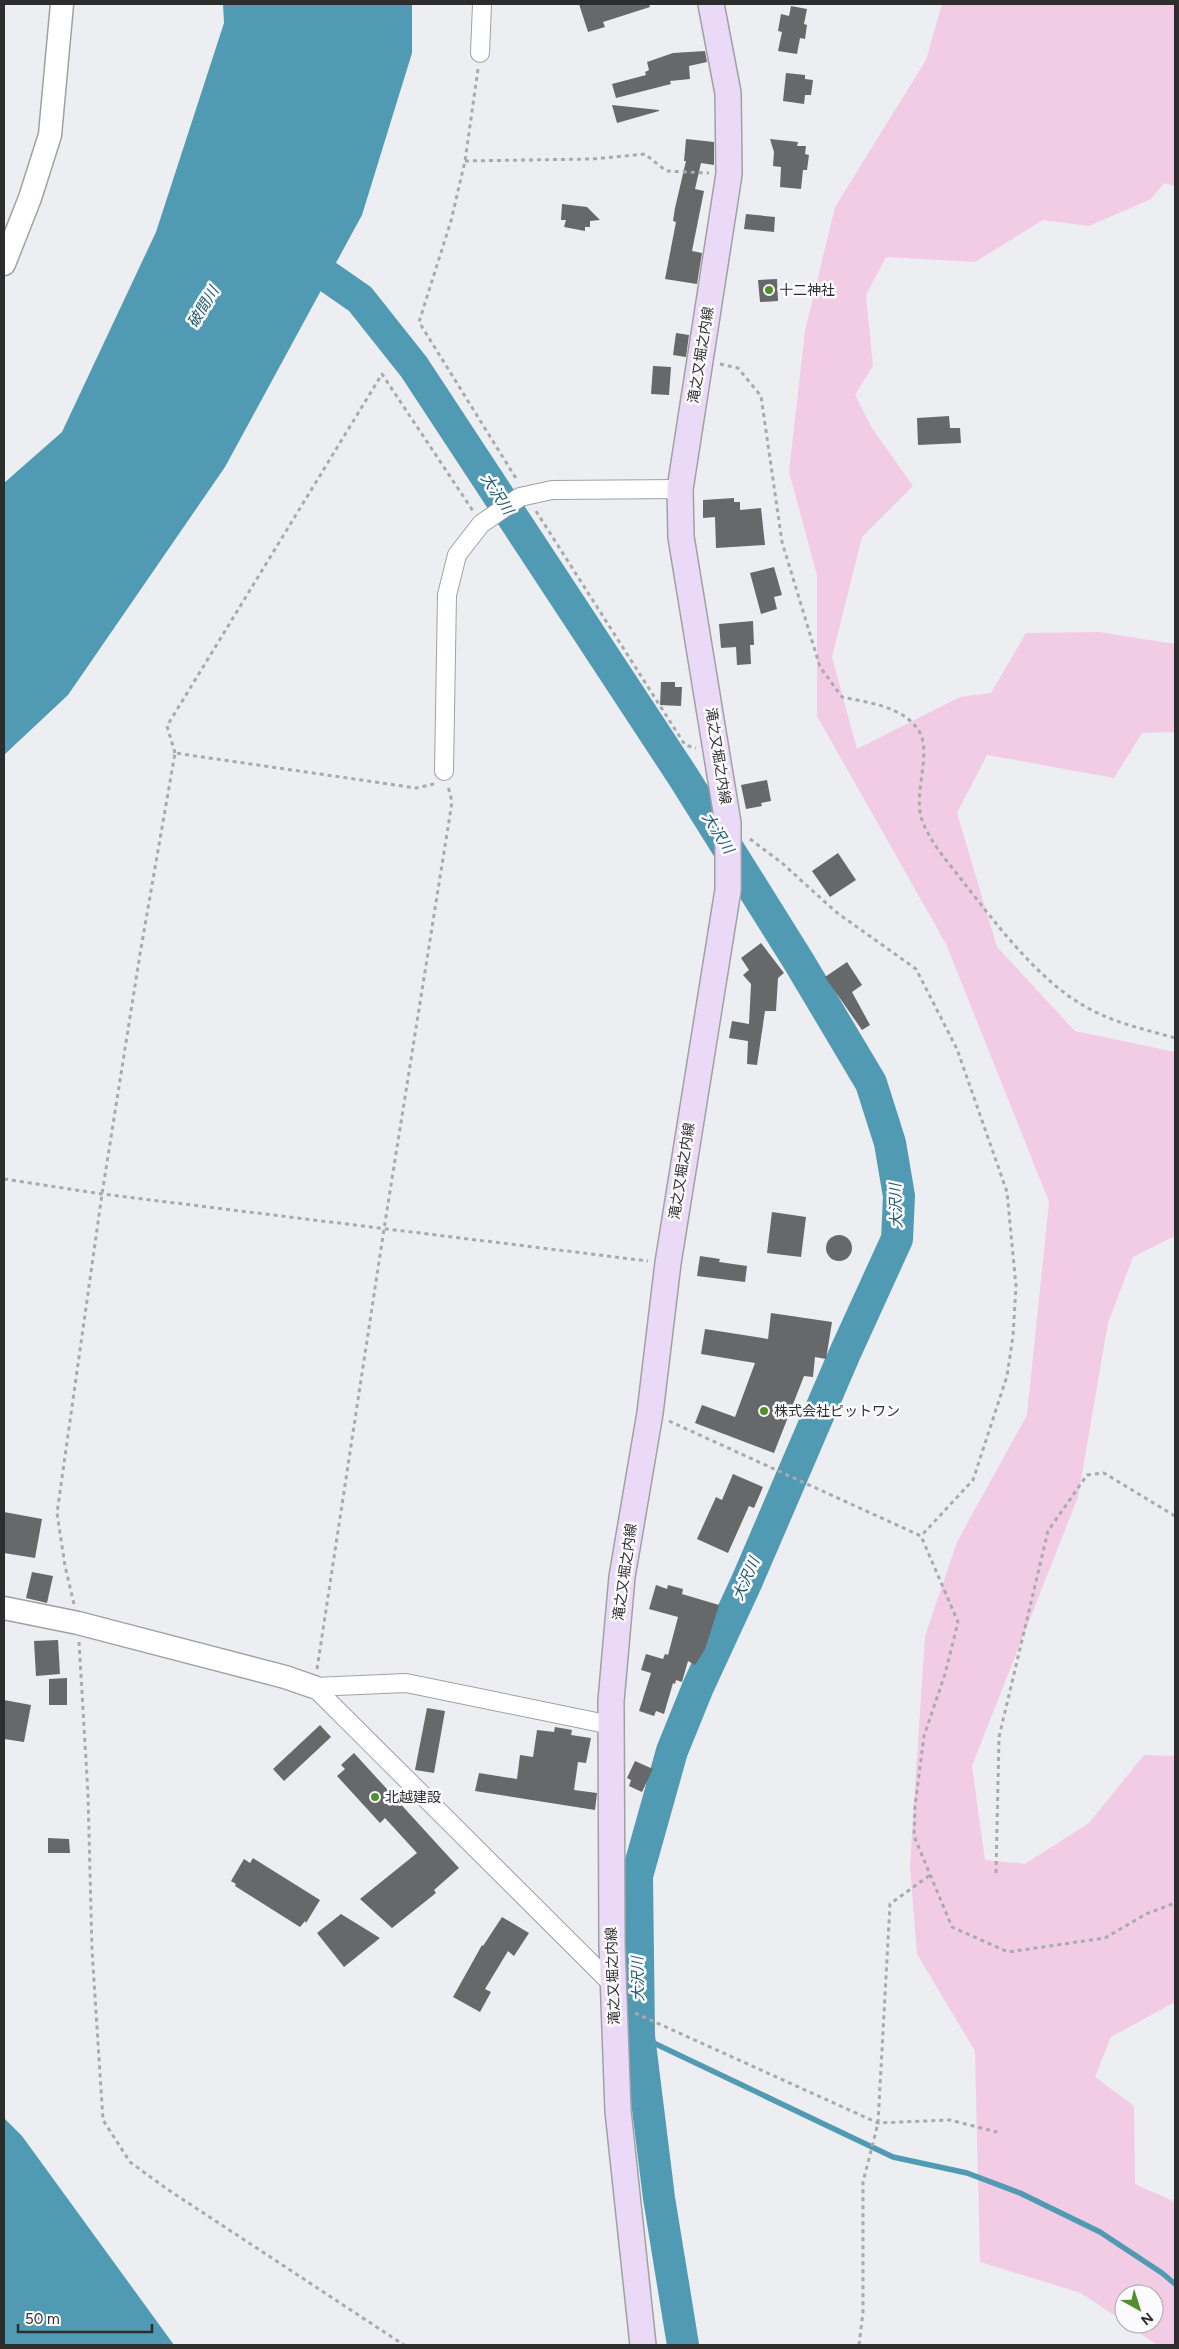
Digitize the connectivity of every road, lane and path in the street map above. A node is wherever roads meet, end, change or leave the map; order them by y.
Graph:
1 (62, 4) edge
2 (482, 4) edge
3 (711, 4) edge
4 (480, 53) joint
5 (465, 161) junction
6 (729, 174) junction
7 (4, 264) edge
8 (700, 359) junction
9 (680, 490) junction
10 (523, 496) junction
11 (482, 523) junction
12 (175, 753) junction
13 (718, 754) junction
14 (444, 771) junction
15 (728, 824) junction
16 (1175, 1038) edge
17 (4, 1179) edge
18 (102, 1194) junction
19 (384, 1228) junction
20 (668, 1263) junction
21 (650, 1413) junction
22 (1175, 1516) edge
23 (921, 1536) junction
24 (4, 1608) edge
25 (78, 1623) junction
26 (314, 1687) junction
27 (611, 1725) junction
28 (996, 1873) dead end
29 (930, 1875) junction
30 (1175, 1903) edge
31 (614, 1995) junction
32 (878, 2123) junction
33 (997, 2132) dead end
34 (404, 2345) edge
35 (643, 2345) edge
36 (860, 2345) edge

1 - 7 street
2 - 4 street
3 - 6 main road, 滝之又堀之内線
4 - 5 path
5 - 6 path
5 - 10 path
6 - 8 main road, 滝之又堀之内線
8 - 9 main road, 滝之又堀之内線
8 - 16 path
9 - 10 street
9 - 13 main road, 滝之又堀之内線
10 - 11 street
10 - 13 path
11 - 12 path
11 - 14 street
12 - 14 path
12 - 18 path
13 - 15 main road, 滝之又堀之内線
14 - 19 path
15 - 20 main road, 滝之又堀之内線
15 - 23 path
17 - 18 path
18 - 19 path
18 - 25 path
19 - 20 path
19 - 26 path
20 - 21 main road, 滝之又堀之内線
21 - 23 path
21 - 27 main road, 滝之又堀之内線
22 - 28 path
23 - 29 path
24 - 25 street
25 - 26 street
25 - 34 path
26 - 27 street
26 - 31 street
27 - 31 main road, 滝之又堀之内線
29 - 30 path
29 - 32 path
31 - 32 path
31 - 35 main road, 滝之又堀之内線
32 - 33 path
32 - 36 path

